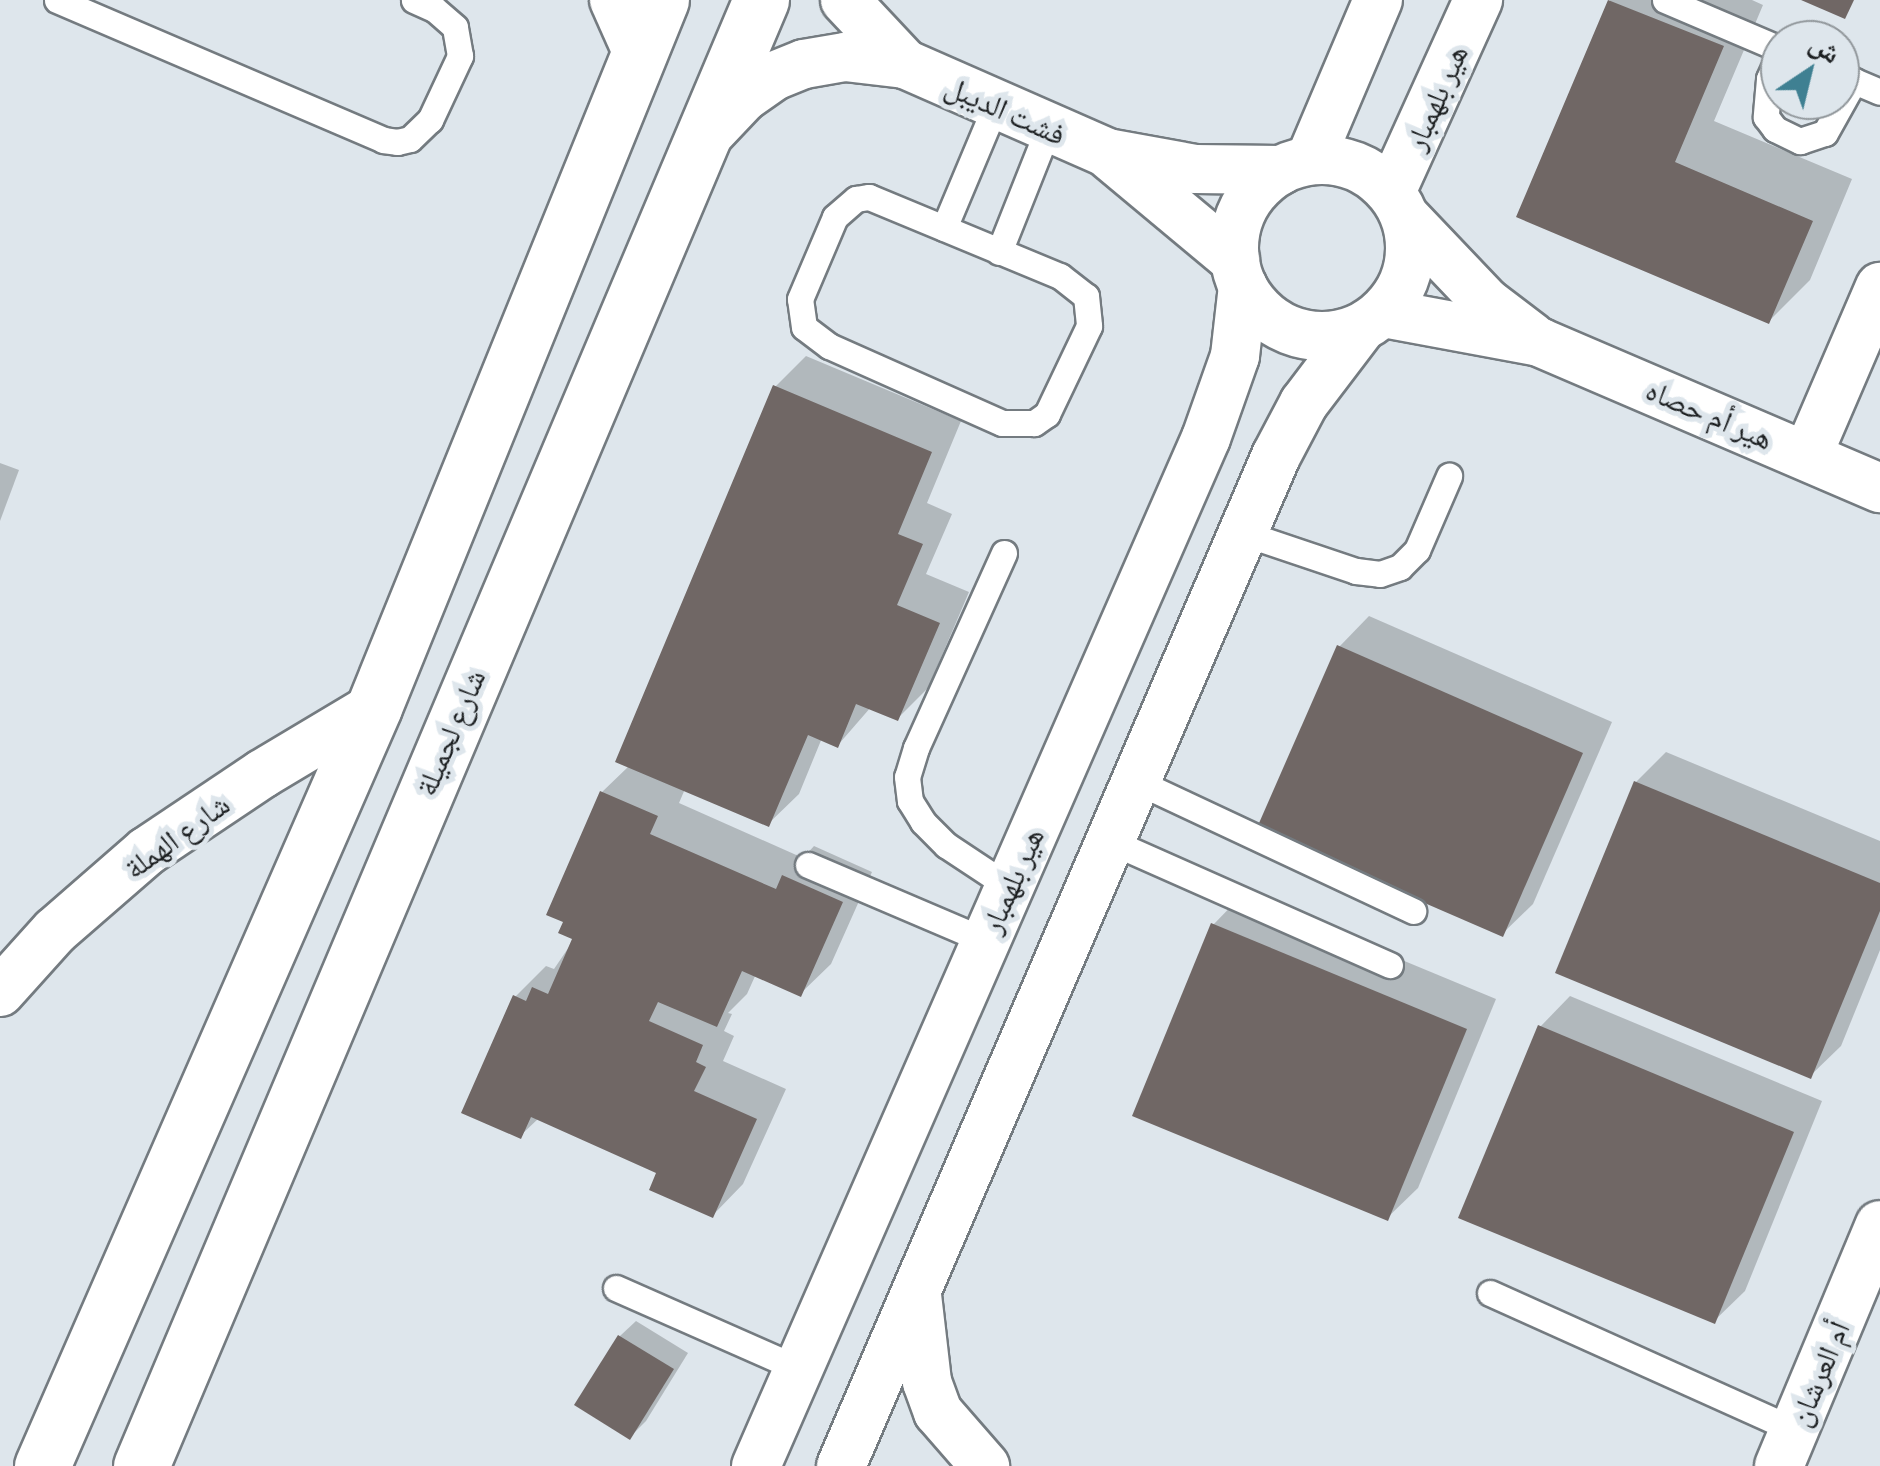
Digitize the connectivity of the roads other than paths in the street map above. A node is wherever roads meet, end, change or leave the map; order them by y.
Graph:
1 (57, 0) edge
2 (414, 0) edge
3 (614, 0) edge
4 (660, 0) edge
5 (761, 0) edge
6 (845, 0) edge
7 (1378, 0) edge
8 (1478, 0) edge
9 (1665, 0) edge
10 (1760, 42) edge
11 (638, 54) junction
12 (906, 64) junction
13 (996, 104) junction
14 (1768, 120) edge
15 (1829, 120) edge
16 (1048, 129) junction
17 (694, 151) junction
18 (1108, 154) junction
19 (1296, 165) junction
20 (1398, 205) junction
21 (944, 228) junction
22 (999, 252) junction
23 (1239, 273) junction
24 (1880, 288) edge
25 (1372, 320) junction
26 (1539, 342) junction
27 (1808, 454) junction
28 (1449, 476) dead end
29 (1880, 488) edge
30 (1246, 534) junction
31 (1004, 553) dead end
32 (374, 706) junction
33 (1138, 782) junction
34 (1112, 842) junction
35 (808, 865) dead end
36 (1008, 886) junction
37 (1413, 911) dead end
38 (984, 940) junction
39 (1390, 965) dead end
40 (0, 992) edge
41 (1878, 1237) edge
42 (616, 1288) dead end
43 (916, 1293) junction
44 (1490, 1293) dead end
45 (797, 1368) junction
46 (1787, 1448) edge
47 (42, 1466) edge
48 (141, 1466) edge
49 (756, 1466) edge
50 (841, 1466) edge
51 (985, 1466) edge

1 - 2 lane
3 - 11 street
4 - 11 street
5 - 17 street, شارع لجميلة
6 - 12 street, فشت الديبل
7 - 19 street
8 - 20 street, هير بلهمبار
9 - 10 lane
11 - 32 street
12 - 13 street, فشت الديبل
12 - 17 street, فشت الديبل
13 - 16 street, فشت الديبل
13 - 21 lane
14 - 15 lane
16 - 18 street, فشت الديبل
16 - 22 lane
17 - 48 street, شارع لجميلة
18 - 19 street, فشت الديبل
18 - 23 street, فشت الديبل
19 - 20 street
19 - 23 street
20 - 25 street
20 - 26 street, هير أم حصاه
21 - 22 lane
21 - 22 lane
23 - 25 street
23 - 36 street, هير بلهمبار
24 - 27 street
25 - 26 street, هير أم حصاه
25 - 30 street
26 - 27 street, هير أم حصاه
27 - 29 street, هير أم حصاه
28 - 30 lane
30 - 33 street
31 - 36 lane
32 - 40 street, شارع الهملة
32 - 47 street
33 - 34 street
33 - 37 lane
34 - 39 lane
34 - 43 street
35 - 38 lane
36 - 38 street, هير بلهمبار
38 - 45 street, هير بلهمبار
41 - 46 street, أم العرشان
42 - 45 lane
43 - 50 street
43 - 51 street
44 - 46 lane
45 - 49 street, هير بلهمبار

